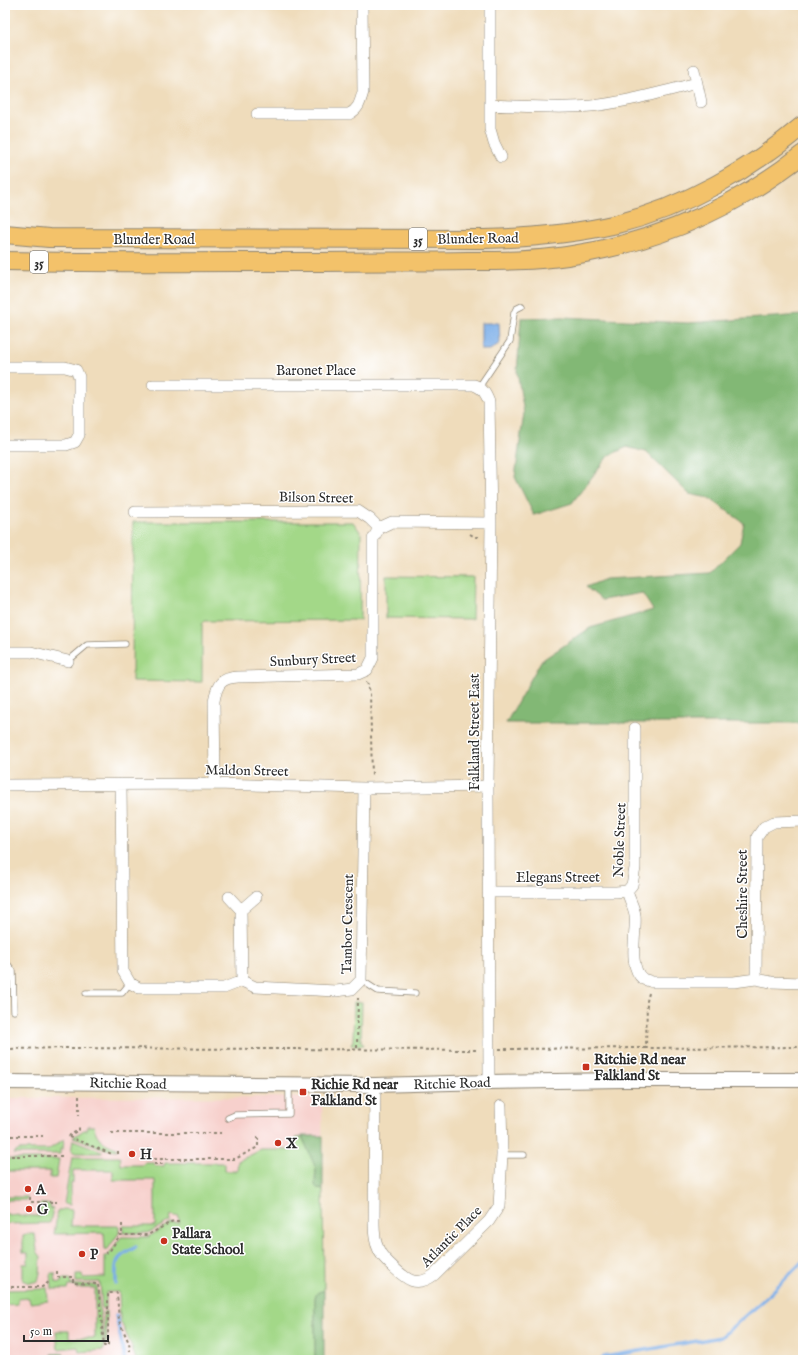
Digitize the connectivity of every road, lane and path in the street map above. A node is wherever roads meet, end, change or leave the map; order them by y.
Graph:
1 (362, 5) edge
2 (490, 5) edge
3 (694, 70) dead end
4 (696, 83) junction
5 (701, 102) dead end
6 (490, 105) junction
7 (257, 114) dead end
8 (803, 124) edge
9 (803, 154) edge
10 (501, 157) dead end
11 (5, 234) edge
12 (5, 261) edge
13 (522, 306) dead end
14 (5, 367) edge
15 (153, 385) dead end
16 (479, 387) junction
17 (5, 445) edge
18 (135, 512) dead end
19 (490, 523) junction
20 (379, 528) junction
21 (467, 532) dead end
22 (479, 537) dead end
23 (125, 644) dead end
24 (5, 652) edge
25 (68, 661) joint
26 (368, 680) dead end
27 (635, 728) dead end
28 (122, 784) junction
29 (215, 784) junction
30 (368, 784) junction
31 (5, 785) edge
32 (488, 786) junction
33 (803, 821) edge
34 (627, 891) junction
35 (489, 892) junction
36 (228, 897) dead end
37 (256, 897) dead end
38 (241, 910) junction
39 (5, 961) edge
40 (756, 979) junction
41 (361, 980) junction
42 (242, 981) junction
43 (652, 982) junction
44 (130, 983) junction
45 (803, 983) edge
46 (415, 992) dead end
47 (86, 993) dead end
48 (14, 1011) dead end
49 (803, 1047) edge
50 (646, 1048) junction
51 (5, 1049) edge
52 (496, 1049) dead end
53 (478, 1050) dead end
54 (803, 1080) edge
55 (5, 1082) edge
56 (489, 1082) junction
57 (289, 1084) junction
58 (375, 1085) junction
59 (79, 1096) dead end
60 (501, 1106) dead end
61 (79, 1115) dead end
62 (228, 1118) dead end
63 (79, 1126) dead end
64 (111, 1133) dead end
65 (222, 1133) dead end
66 (118, 1134) junction
67 (5, 1136) edge
68 (43, 1136) dead end
69 (258, 1136) dead end
70 (118, 1139) dead end
71 (118, 1148) dead end
72 (149, 1148) dead end
73 (144, 1150) dead end
74 (112, 1154) dead end
75 (118, 1154) dead end
76 (524, 1155) dead end
77 (5, 1156) edge
78 (65, 1156) dead end
79 (502, 1156) junction
80 (149, 1159) junction
81 (162, 1159) junction
82 (154, 1164) dead end
83 (30, 1197) dead end
84 (57, 1202) dead end
85 (180, 1221) dead end
86 (122, 1224) dead end
87 (122, 1235) junction
88 (105, 1253) dead end
89 (57, 1271) dead end
90 (49, 1282) dead end
91 (5, 1287) edge
92 (101, 1310) junction
93 (108, 1310) junction
94 (130, 1351) dead end

1 - 7 street
2 - 6 street
3 - 4 street
4 - 5 street
4 - 6 street
6 - 10 street
8 - 11 main road, Blunder Road / 35
9 - 12 main road, Blunder Road / 35
13 - 16 lane
14 - 17 street
15 - 16 street, Baronet Place
16 - 19 street, Falkland Street East
18 - 20 street, Bilson Street
19 - 20 street
19 - 32 street, Falkland Street East
20 - 29 street, Sunbury Street
21 - 22 path
23 - 25 lane
24 - 25 street
26 - 30 path
27 - 34 street, Noble Street
28 - 29 street, Maldon Street
28 - 31 street, Maldon Street
28 - 44 street
29 - 30 street, Maldon Street
30 - 32 street, Maldon Street
30 - 41 street, Tambor Crescent
32 - 35 street, Falkland Street East
33 - 40 street, Cheshire Street
34 - 35 street, Elegans Street
34 - 43 street, Noble Street
35 - 56 street, Falkland Street East
36 - 38 street
37 - 38 street
38 - 42 street
39 - 48 lane
40 - 43 street
40 - 45 street
41 - 42 street, Tambor Crescent
41 - 46 lane
42 - 44 street
43 - 50 path
44 - 47 lane
49 - 50 path
50 - 52 path
51 - 53 path
54 - 56 street, Ritchie Road
55 - 57 street, Ritchie Road
56 - 58 street, Ritchie Road
57 - 58 street, Ritchie Road
57 - 62 lane
58 - 79 street, Atlantic Place
59 - 61 path
60 - 79 street, Atlantic Place
63 - 74 path
64 - 66 path
65 - 66 path
66 - 70 path
67 - 68 path
69 - 81 path
71 - 75 path
72 - 80 path
73 - 80 path
76 - 79 lane
77 - 78 path
80 - 81 path
81 - 82 path
83 - 84 path
85 - 87 path
86 - 87 path
87 - 88 path
89 - 92 path
90 - 91 path
92 - 93 path
92 - 93 path
93 - 94 path

